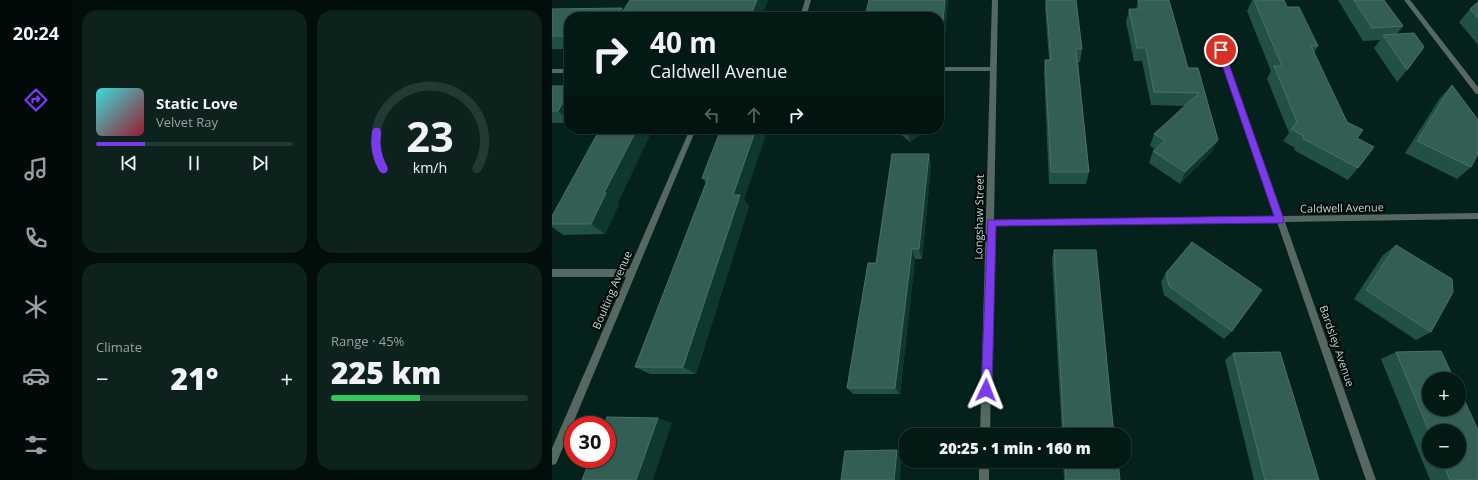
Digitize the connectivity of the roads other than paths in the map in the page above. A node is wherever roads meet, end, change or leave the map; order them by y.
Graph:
1 (808, 0) edge
2 (995, 0) edge
3 (1407, 0) edge
4 (804, 12) edge
5 (1216, 36) dead end
6 (944, 69) edge
7 (994, 69) junction
8 (552, 71) edge
9 (564, 71) edge
10 (1478, 92) edge
11 (691, 134) edge
12 (1478, 216) edge
13 (1280, 220) junction
14 (991, 223) junction
15 (631, 273) junction
16 (552, 274) edge
17 (985, 428) edge
18 (552, 460) edge
19 (984, 468) edge
20 (984, 480) edge
21 (1371, 480) edge

1 - 4 street
2 - 7 street, Longshaw Street
3 - 10 street
5 - 13 street, Bardsley Avenue
6 - 7 street
7 - 14 street, Longshaw Street
8 - 9 street
11 - 15 street, Boulting Avenue
12 - 13 street, Caldwell Avenue
13 - 14 street, Caldwell Avenue
13 - 21 street, Bardsley Avenue
14 - 17 street, Longshaw Street
15 - 16 street
15 - 18 street, Boulting Avenue
19 - 20 street

